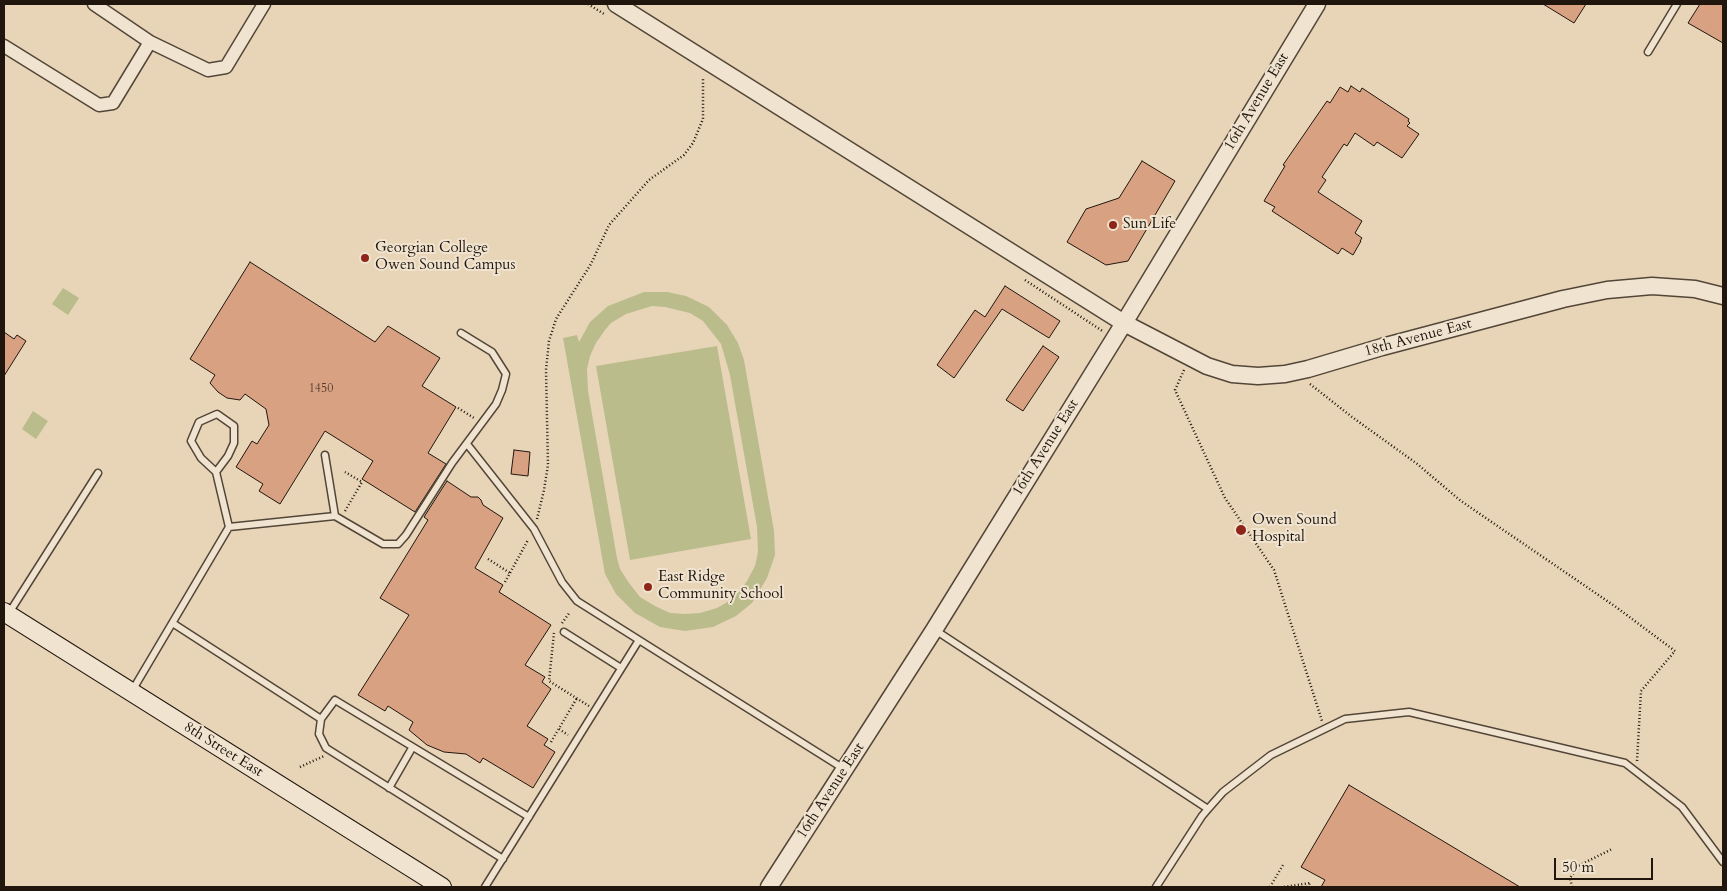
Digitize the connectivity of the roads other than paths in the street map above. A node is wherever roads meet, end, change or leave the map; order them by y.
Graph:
1 (95, 4) edge
2 (264, 4) edge
3 (616, 4) edge
4 (1677, 4) edge
5 (1314, 5) edge
6 (150, 42) junction
7 (4, 46) edge
8 (1648, 52) dead end
9 (1723, 296) edge
10 (1124, 323) junction
11 (461, 333) dead end
12 (467, 444) junction
13 (325, 455) dead end
14 (216, 472) junction
15 (98, 473) dead end
16 (337, 518) junction
17 (230, 527) junction
18 (6, 613) edge
19 (174, 624) junction
20 (934, 630) junction
21 (564, 632) dead end
22 (639, 640) junction
23 (622, 668) junction
24 (132, 692) junction
25 (321, 719) junction
26 (412, 748) junction
27 (845, 770) junction
28 (389, 788) junction
29 (1208, 808) junction
30 (529, 817) junction
31 (502, 859) junction
32 (1723, 862) edge
33 (442, 887) edge
34 (485, 887) edge
35 (769, 887) edge
36 (1156, 887) edge

1 - 6 street
2 - 6 street
3 - 10 street, 18th Avenue East
4 - 8 lane
5 - 10 street, 16th Avenue East
6 - 7 street
9 - 10 street, 18th Avenue East
10 - 20 street, 16th Avenue East
11 - 12 lane
12 - 16 lane
12 - 22 lane
13 - 16 lane
14 - 14 lane
14 - 17 lane
15 - 18 lane
16 - 17 lane
17 - 19 lane
18 - 24 main road, 8th Street East
19 - 24 lane
19 - 25 lane
20 - 27 street, 16th Avenue East
20 - 29 lane
21 - 23 lane
22 - 23 lane
22 - 27 lane
23 - 30 lane
24 - 33 main road, 8th Street East
25 - 26 lane
25 - 28 lane
26 - 28 lane
26 - 30 lane
27 - 35 street, 16th Avenue East
28 - 31 lane
29 - 32 lane
29 - 36 lane
30 - 31 lane
31 - 34 lane

